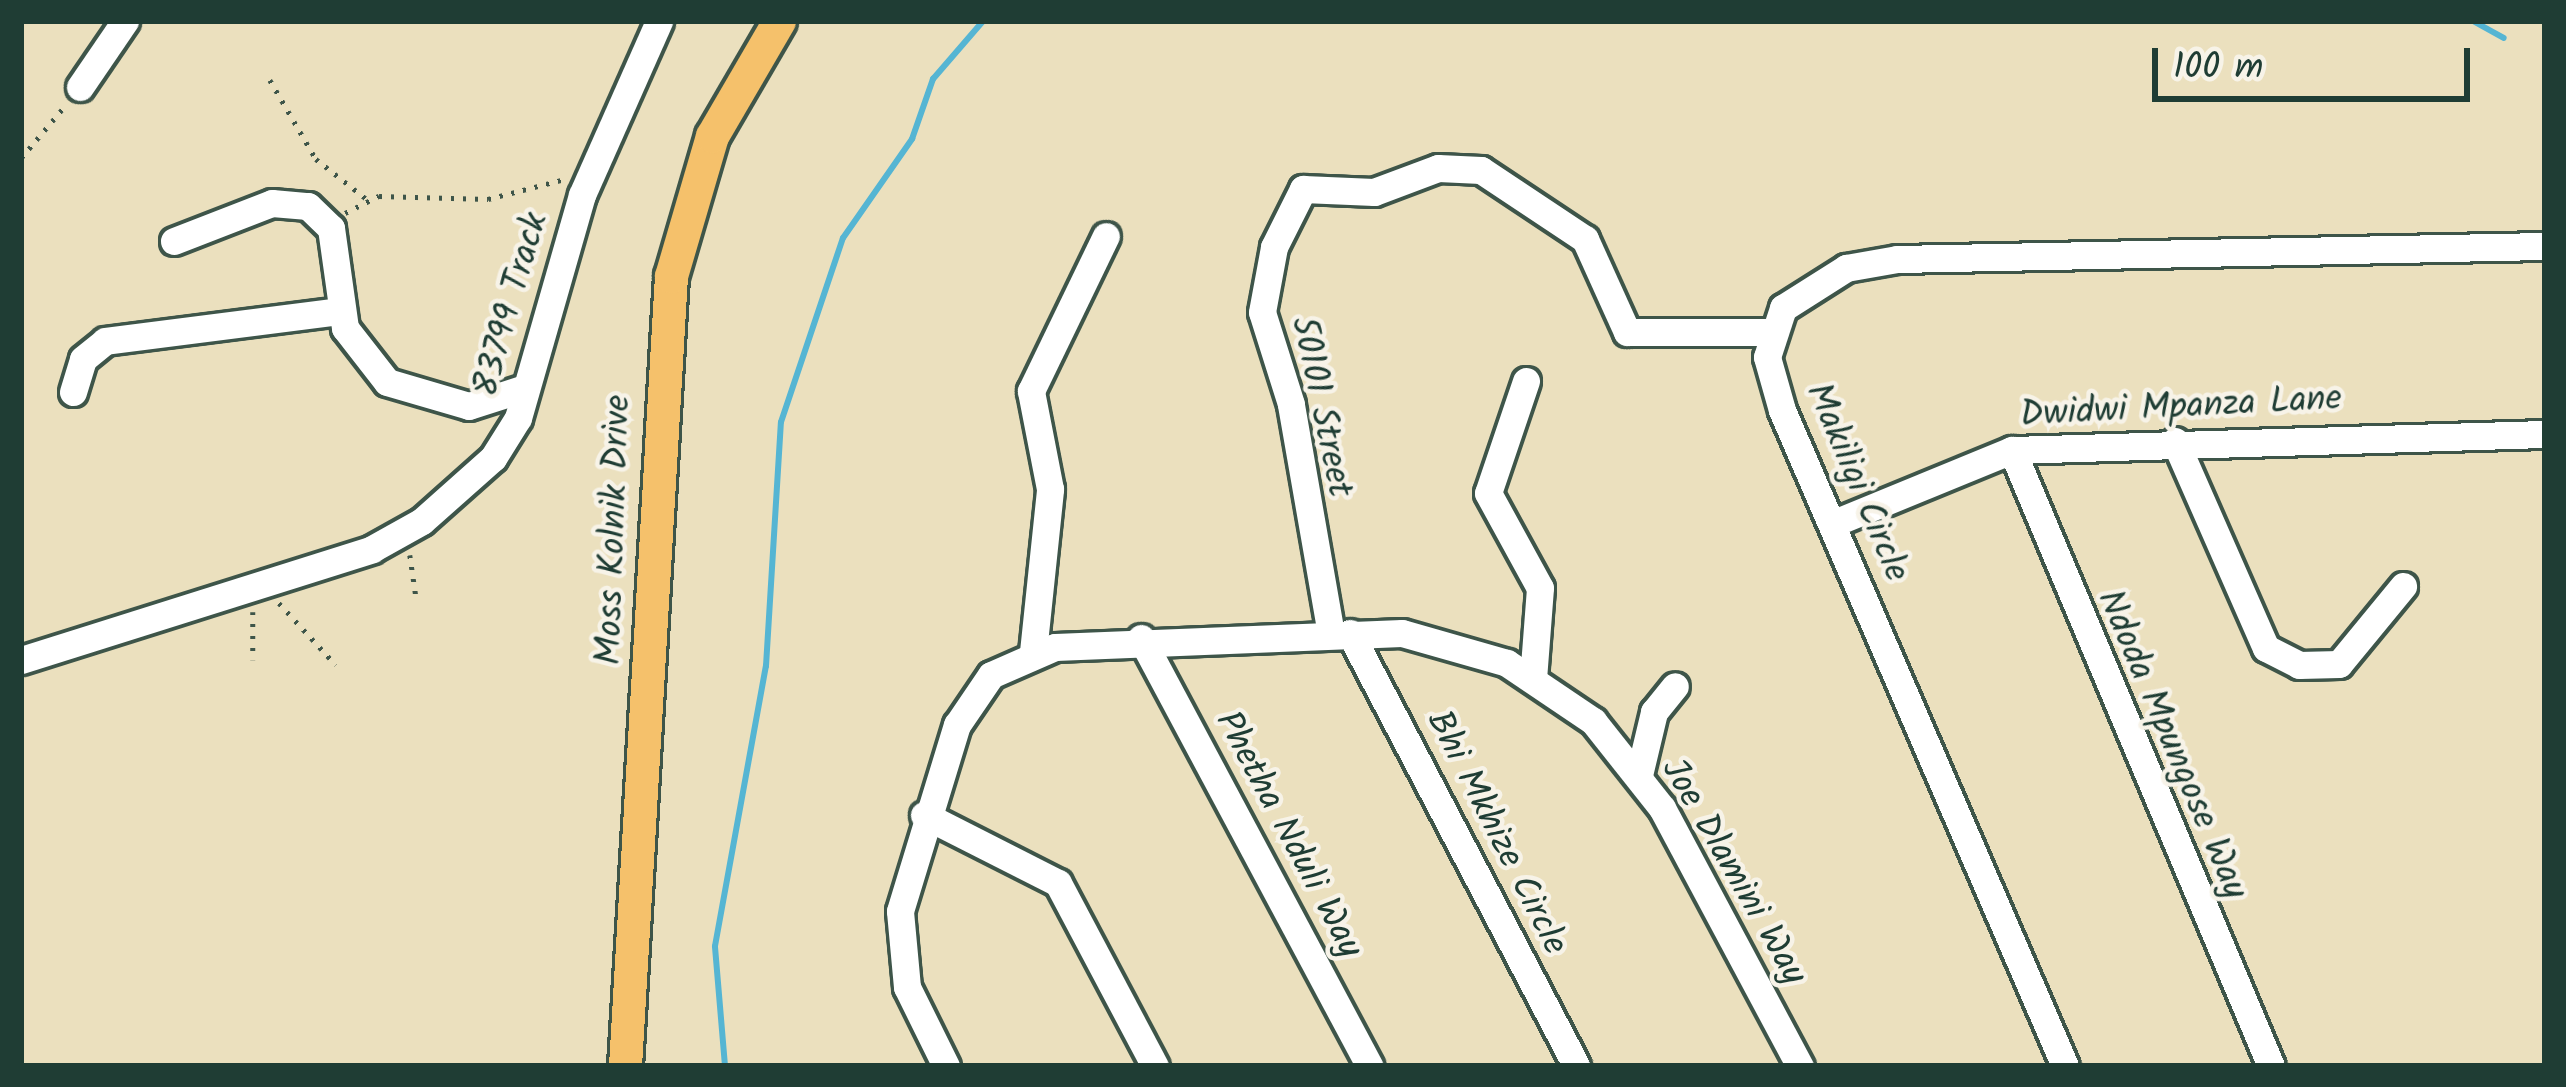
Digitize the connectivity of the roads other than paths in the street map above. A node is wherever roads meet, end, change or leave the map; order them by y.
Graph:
1 (125, 21) edge
2 (659, 21) edge
3 (779, 21) edge
4 (80, 87) road end
5 (1106, 236) dead end
6 (174, 242) dead end
7 (2545, 246) edge
8 (339, 311) junction
9 (1770, 332) junction
10 (1526, 381) dead end
11 (525, 388) junction
12 (73, 392) dead end
13 (2545, 434) edge
14 (2175, 441) junction
15 (2012, 450) junction
16 (1834, 523) junction
17 (2403, 586) dead end
18 (1341, 633) junction
19 (1142, 638) junction
20 (1033, 652) junction
21 (21, 660) edge
22 (1533, 678) junction
23 (1676, 686) dead end
24 (1639, 775) junction
25 (924, 815) junction
26 (625, 1066) edge
27 (946, 1066) edge
28 (1156, 1066) edge
29 (1370, 1066) edge
30 (1576, 1066) edge
31 (1800, 1066) edge
32 (2065, 1066) edge
33 (2271, 1066) edge

1 - 4 street
2 - 11 street, 83799 Track
3 - 26 main road, Moss Kolnik Drive
5 - 20 street
6 - 8 street
7 - 9 street
8 - 11 street
8 - 12 street
9 - 16 street, Makiligi Circle
9 - 18 street, 50101 Street
10 - 22 street
11 - 21 street, 83799 Track
13 - 14 street, Dwidwi Mpanza Lane
14 - 15 street, Dwidwi Mpanza Lane
14 - 17 street
15 - 16 street, Dwidwi Mpanza Lane
15 - 33 street, Ndoda Mpungose Way
16 - 32 street, Makiligi Circle
18 - 19 street
18 - 22 street
18 - 30 street, Bhi Mkhize Circle
19 - 20 street
19 - 29 street, Phetha Nduli Way
20 - 25 street
22 - 24 street, Joe Dlamini Way
23 - 24 street
24 - 31 street, Joe Dlamini Way
25 - 27 street
25 - 28 street

